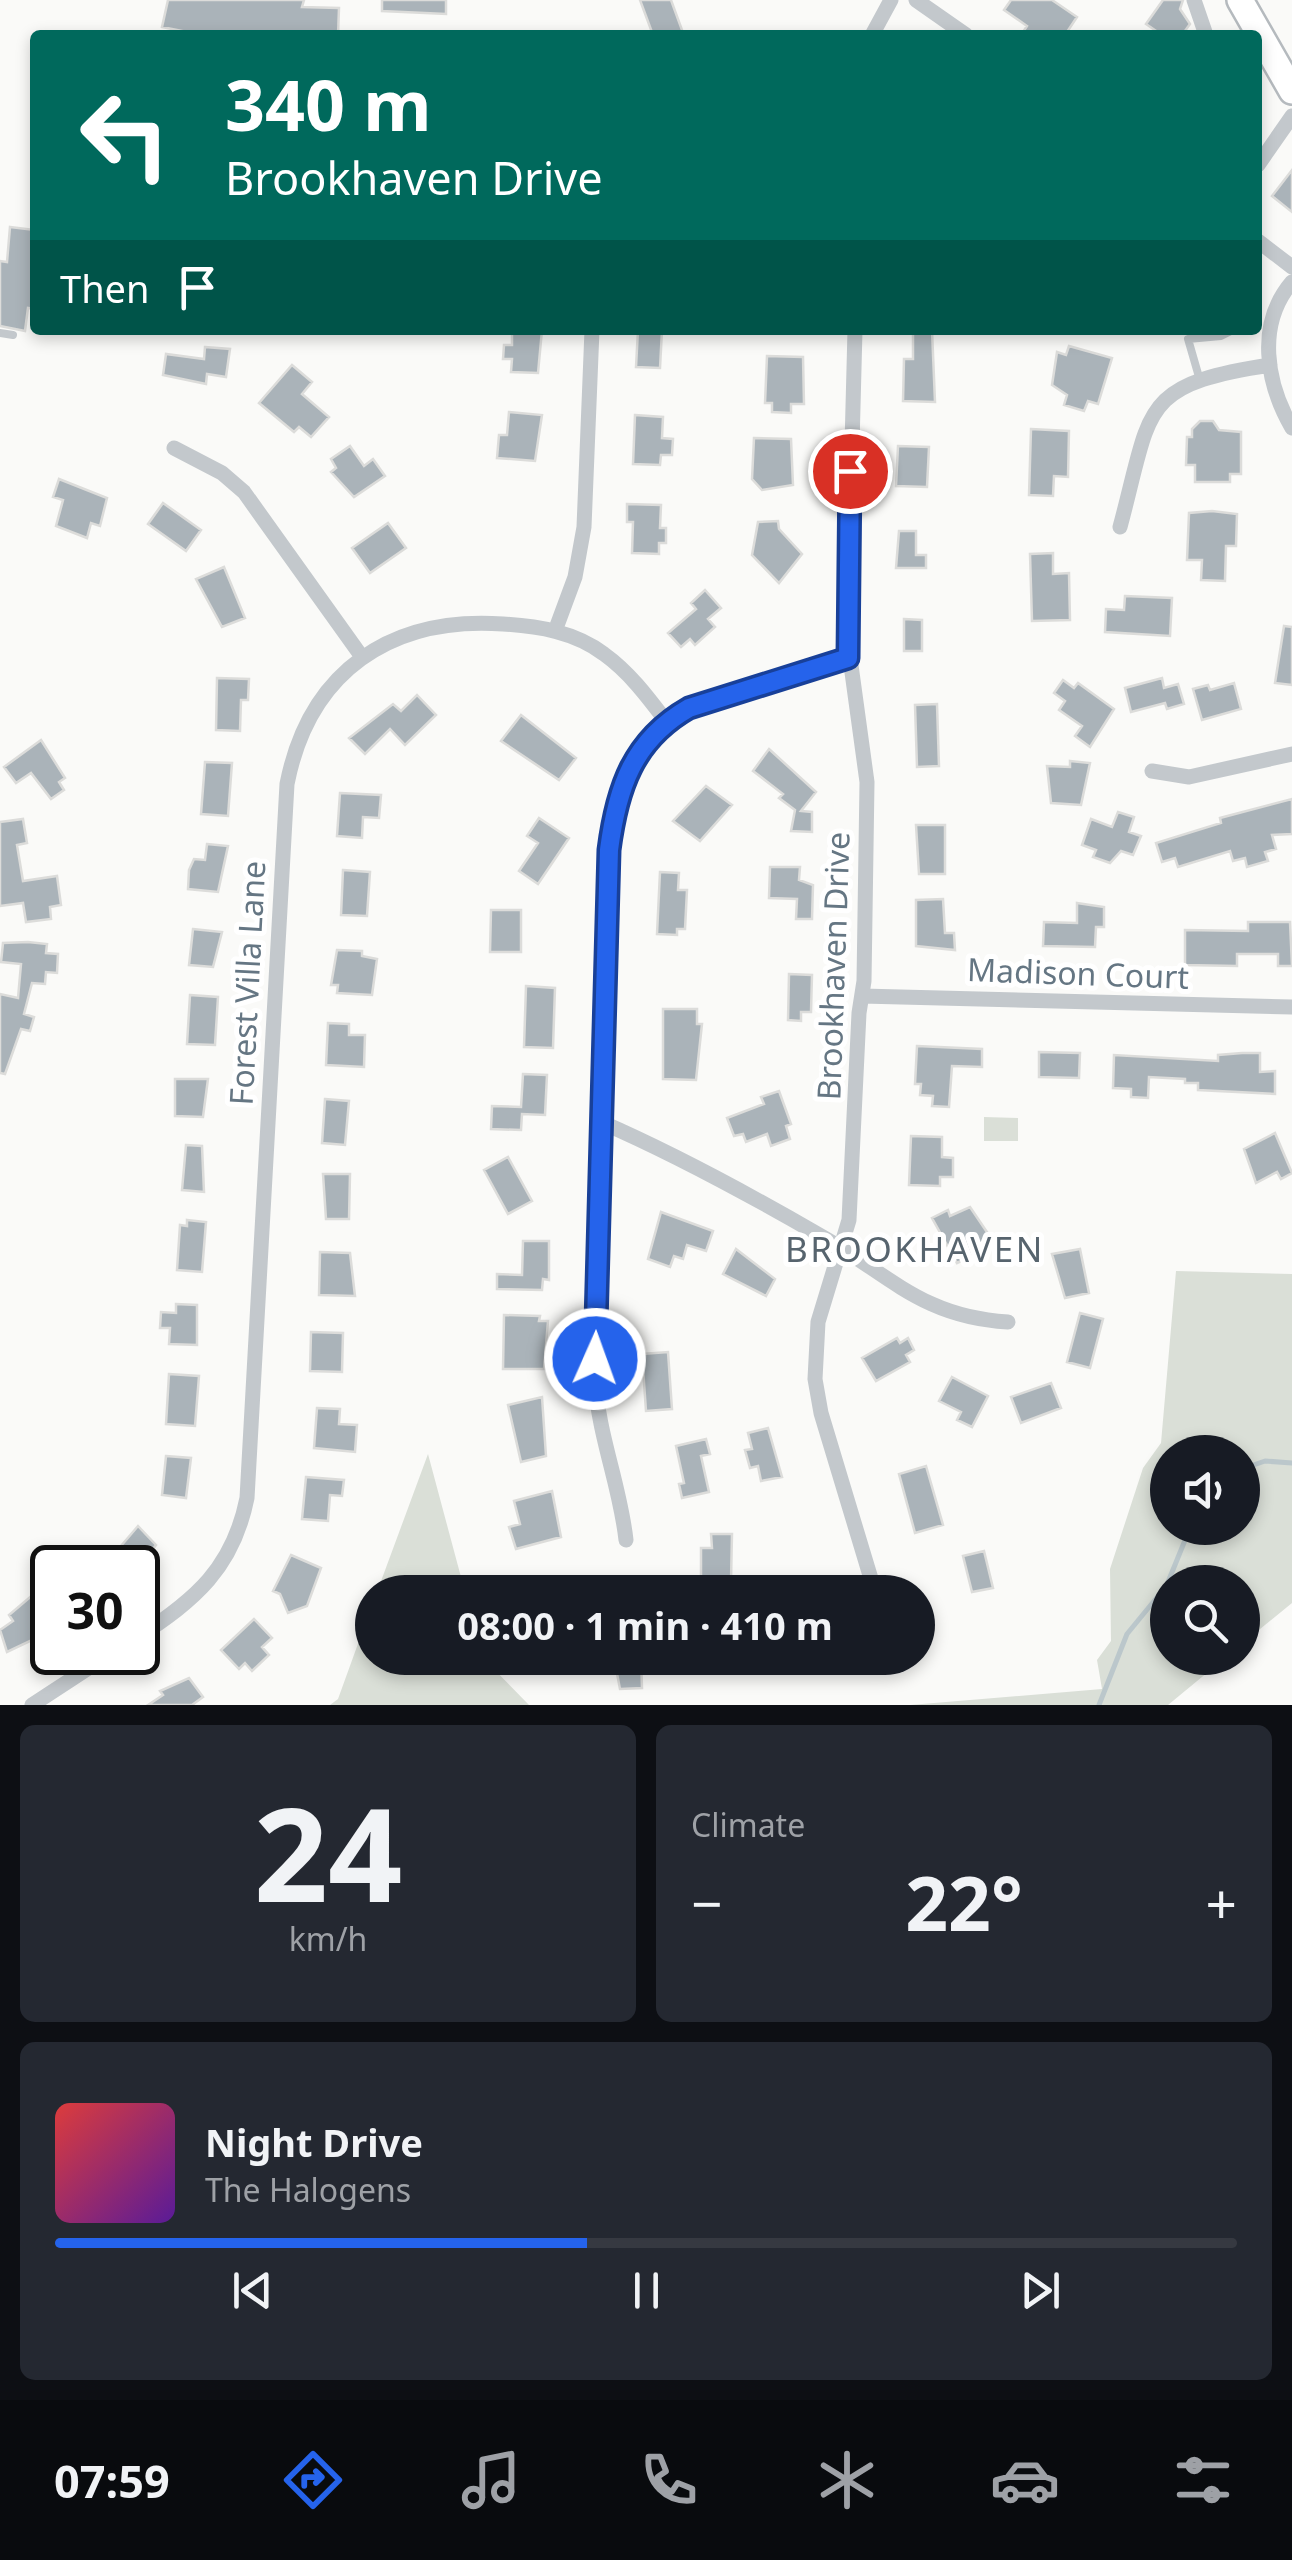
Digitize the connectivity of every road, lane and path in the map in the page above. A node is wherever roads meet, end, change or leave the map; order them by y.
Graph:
1 (891, 0) edge
2 (916, 0) edge
3 (1194, 0) edge
4 (1240, 0) edge
5 (875, 30) edge
6 (959, 30) edge
7 (1204, 30) edge
8 (1257, 30) edge
9 (1262, 38) edge
10 (1292, 91) edge
11 (1292, 116) edge
12 (1262, 159) edge
13 (1262, 244) edge
14 (1292, 266) edge
15 (1292, 282) edge
16 (0, 334) edge
17 (592, 335) edge
18 (854, 335) edge
19 (1223, 335) edge
20 (13, 336) dead end
21 (1270, 365) junction
22 (1199, 378) junction
23 (1292, 428) edge
24 (174, 448) dead end
25 (1120, 527) dead end
26 (555, 631) junction
27 (362, 657) junction
28 (848, 658) junction
29 (666, 721) junction
30 (1292, 754) edge
31 (1152, 771) dead end
32 (862, 996) junction
33 (1292, 1007) edge
34 (602, 1122) junction
35 (843, 1250) junction
36 (1008, 1322) dead end
37 (626, 1540) dead end
38 (870, 1575) edge
39 (160, 1621) edge
40 (78, 1675) edge
41 (32, 1705) edge

1 - 5 street
2 - 6 street
3 - 7 street
4 - 8 main road
9 - 10 main road
11 - 12 street
13 - 14 street
15 - 21 street
16 - 20 lane
17 - 26 street
18 - 28 street, Brookhaven Drive
19 - 22 lane
21 - 22 street
21 - 23 street
22 - 25 street
24 - 27 street
26 - 27 street, Forest Villa Lane
26 - 29 street, Forest Villa Lane
27 - 39 street, Forest Villa Lane
28 - 29 street
28 - 32 street, Brookhaven Drive
29 - 34 street
30 - 31 street
32 - 33 street, Madison Court
32 - 35 street, Brookhaven Drive
34 - 35 street
34 - 37 street
35 - 36 street
35 - 38 street, Brookhaven Drive
40 - 41 street

